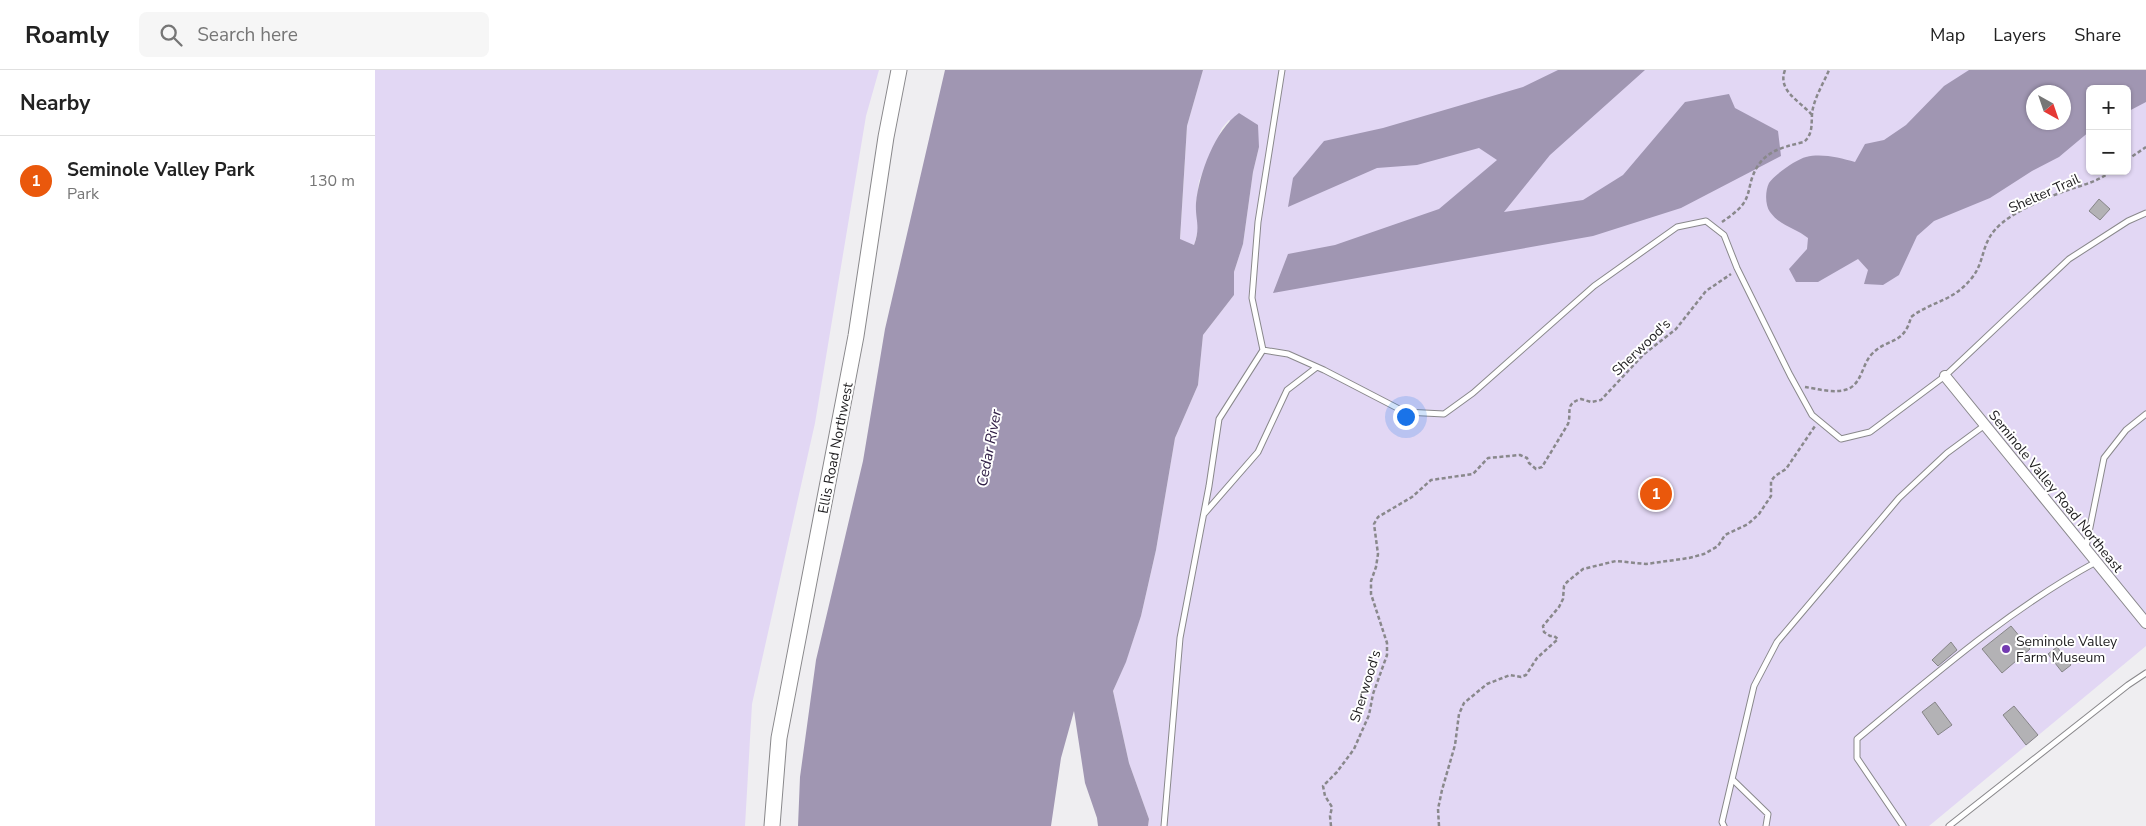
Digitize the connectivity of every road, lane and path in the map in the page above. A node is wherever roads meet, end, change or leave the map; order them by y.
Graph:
1 (899, 70) edge
2 (1283, 70) edge
3 (1785, 70) edge
4 (1829, 70) edge
5 (1813, 116) junction
6 (2146, 147) edge
7 (2131, 157) edge
8 (2106, 175) edge
9 (2146, 213) edge
10 (1715, 228) junction
11 (1737, 268) junction
12 (1263, 350) junction
13 (1317, 367) junction
14 (1945, 376) junction
15 (1797, 386) junction
16 (2146, 414) edge
17 (1820, 421) junction
18 (1985, 425) junction
19 (1204, 514) junction
20 (2085, 548) junction
21 (2096, 562) junction
22 (2146, 623) edge
23 (2146, 673) edge
24 (1733, 780) junction
25 (772, 826) edge
26 (1164, 826) edge
27 (1331, 826) edge
28 (1439, 826) edge
29 (1724, 826) edge
30 (1766, 826) edge
31 (1903, 826) edge
32 (1949, 826) edge

1 - 25 street, Ellis Road Northwest
2 - 12 lane
3 - 5 path
4 - 5 path
5 - 10 path
6 - 7 path
8 - 15 path, Shelter Trail
9 - 14 lane
10 - 11 lane
10 - 13 lane
11 - 15 lane
11 - 27 path, Sherwood's
12 - 13 lane
12 - 19 lane
13 - 19 lane
14 - 17 lane
14 - 18 street, Seminole Valley Road Northeast
15 - 17 lane
16 - 20 lane
17 - 28 path
18 - 20 street, Seminole Valley Road Northeast
18 - 24 lane
19 - 26 lane
20 - 21 street, Seminole Valley Road Northeast
21 - 22 street, Seminole Valley Road Northeast
21 - 31 lane
23 - 32 lane
24 - 29 lane
24 - 30 lane

